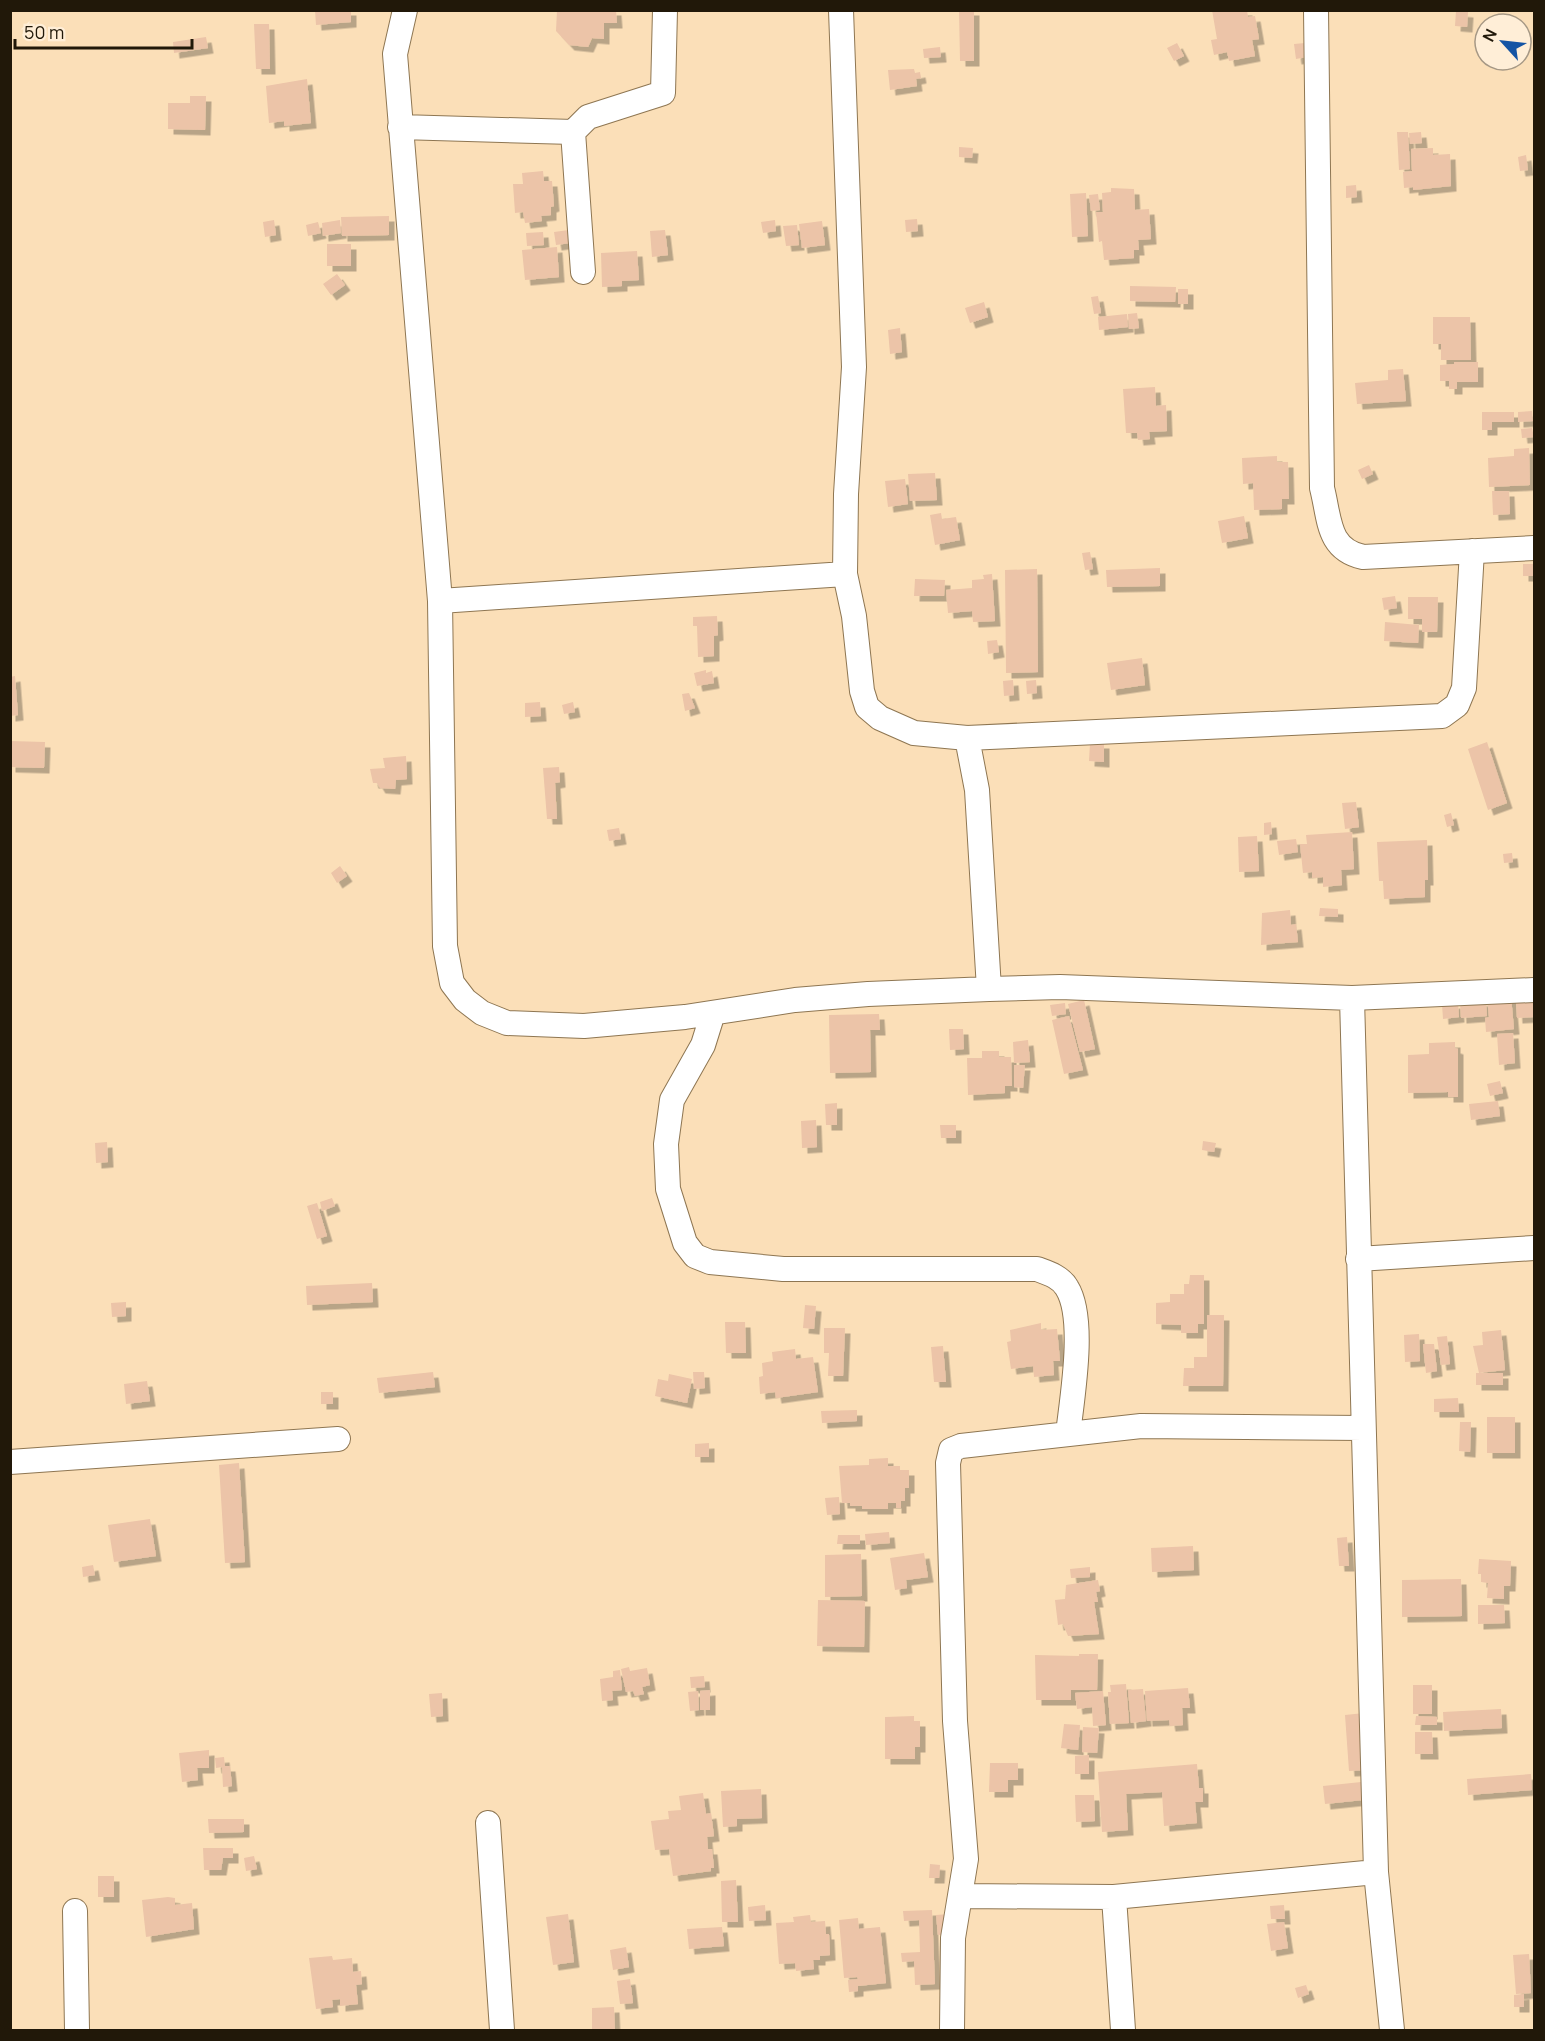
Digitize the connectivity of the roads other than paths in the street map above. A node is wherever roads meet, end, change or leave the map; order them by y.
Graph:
1 (405, 10) edge
2 (665, 10) edge
3 (841, 10) edge
4 (1316, 10) edge
5 (400, 127) junction
6 (573, 132) junction
7 (583, 272) dead end
8 (1534, 548) edge
9 (1472, 551) junction
10 (845, 574) junction
11 (440, 601) junction
12 (967, 738) junction
13 (989, 989) junction
14 (1534, 990) edge
15 (1352, 998) junction
16 (713, 1013) junction
17 (1534, 1248) edge
18 (1358, 1259) junction
19 (1363, 1428) junction
20 (1068, 1434) junction
21 (338, 1439) dead end
22 (10, 1462) edge
23 (488, 1822) dead end
24 (1376, 1872) junction
25 (960, 1896) junction
26 (1114, 1897) junction
27 (75, 1911) dead end
28 (77, 2031) edge
29 (502, 2031) edge
30 (952, 2031) edge
31 (1123, 2031) edge
32 (1392, 2031) edge

1 - 5 street
2 - 6 street
3 - 10 street
4 - 9 street
5 - 6 street
5 - 11 street
6 - 7 street
8 - 9 street
9 - 12 street
10 - 11 street
10 - 12 street
11 - 16 street
12 - 13 street
13 - 15 street
13 - 16 street
14 - 15 street
15 - 18 street
16 - 20 street
17 - 18 street
18 - 19 street
19 - 20 street
19 - 24 street
20 - 25 street
21 - 22 street
23 - 29 street
24 - 26 street
24 - 32 street
25 - 26 street
25 - 30 street
26 - 31 street
27 - 28 street

